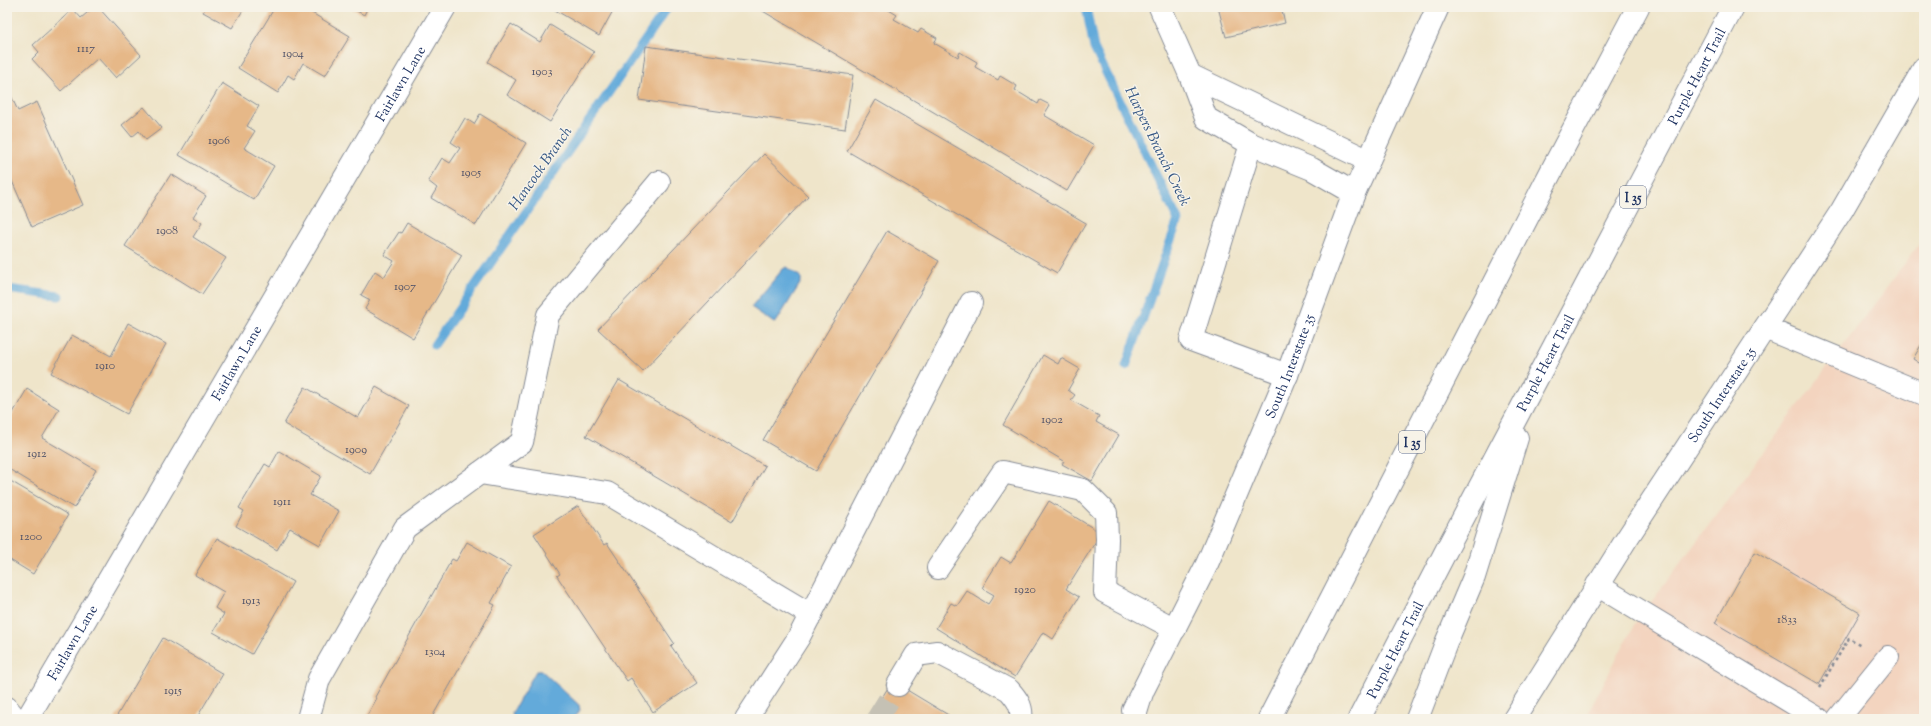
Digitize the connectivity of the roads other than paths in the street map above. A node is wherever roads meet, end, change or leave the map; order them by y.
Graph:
1 (445, 7) edge
2 (1160, 7) edge
3 (1438, 7) edge
4 (1638, 7) edge
5 (1734, 7) edge
6 (1924, 68) edge
7 (1190, 76) junction
8 (1251, 144) junction
9 (1369, 161) junction
10 (659, 182) dead end
11 (1354, 193) junction
12 (971, 303) dead end
13 (1765, 328) junction
14 (1287, 375) junction
15 (1533, 386) junction
16 (1924, 394) edge
17 (480, 473) junction
18 (938, 568) dead end
19 (1597, 585) junction
20 (811, 615) junction
21 (1175, 629) junction
22 (1887, 658) road end
23 (898, 685) tunnel mouth
24 (1142, 693) junction
25 (7, 708) edge
26 (16, 719) edge
27 (27, 719) edge
28 (308, 719) edge
29 (746, 719) edge
30 (1021, 719) edge
31 (1128, 719) edge
32 (1134, 719) edge
33 (1268, 719) edge
34 (1360, 719) edge
35 (1417, 719) edge
36 (1514, 719) edge
37 (1820, 719) edge
38 (1838, 719) edge

1 - 27 main road, Fairlawn Lane
2 - 7 main road
3 - 9 main road, South Interstate 35
4 - 33 main road, I 35
5 - 15 main road, Purple Heart Trail / I 35
6 - 13 main road, South Interstate 35
7 - 8 main road
7 - 9 main road
8 - 11 main road
8 - 14 main road
9 - 11 main road, South Interstate 35
10 - 17 main road
11 - 14 main road, South Interstate 35
12 - 20 main road
13 - 16 main road
13 - 19 main road, South Interstate 35
14 - 21 main road, South Interstate 35
15 - 34 main road, Purple Heart Trail / I 35
15 - 35 main road
17 - 20 main road
17 - 28 main road
18 - 21 main road
19 - 36 main road, South Interstate 35
19 - 37 main road
20 - 29 main road
21 - 24 main road, South Interstate 35
22 - 38 main road
23 - 30 main road
24 - 31 main road, South Interstate 35
24 - 32 main road
25 - 26 main road

